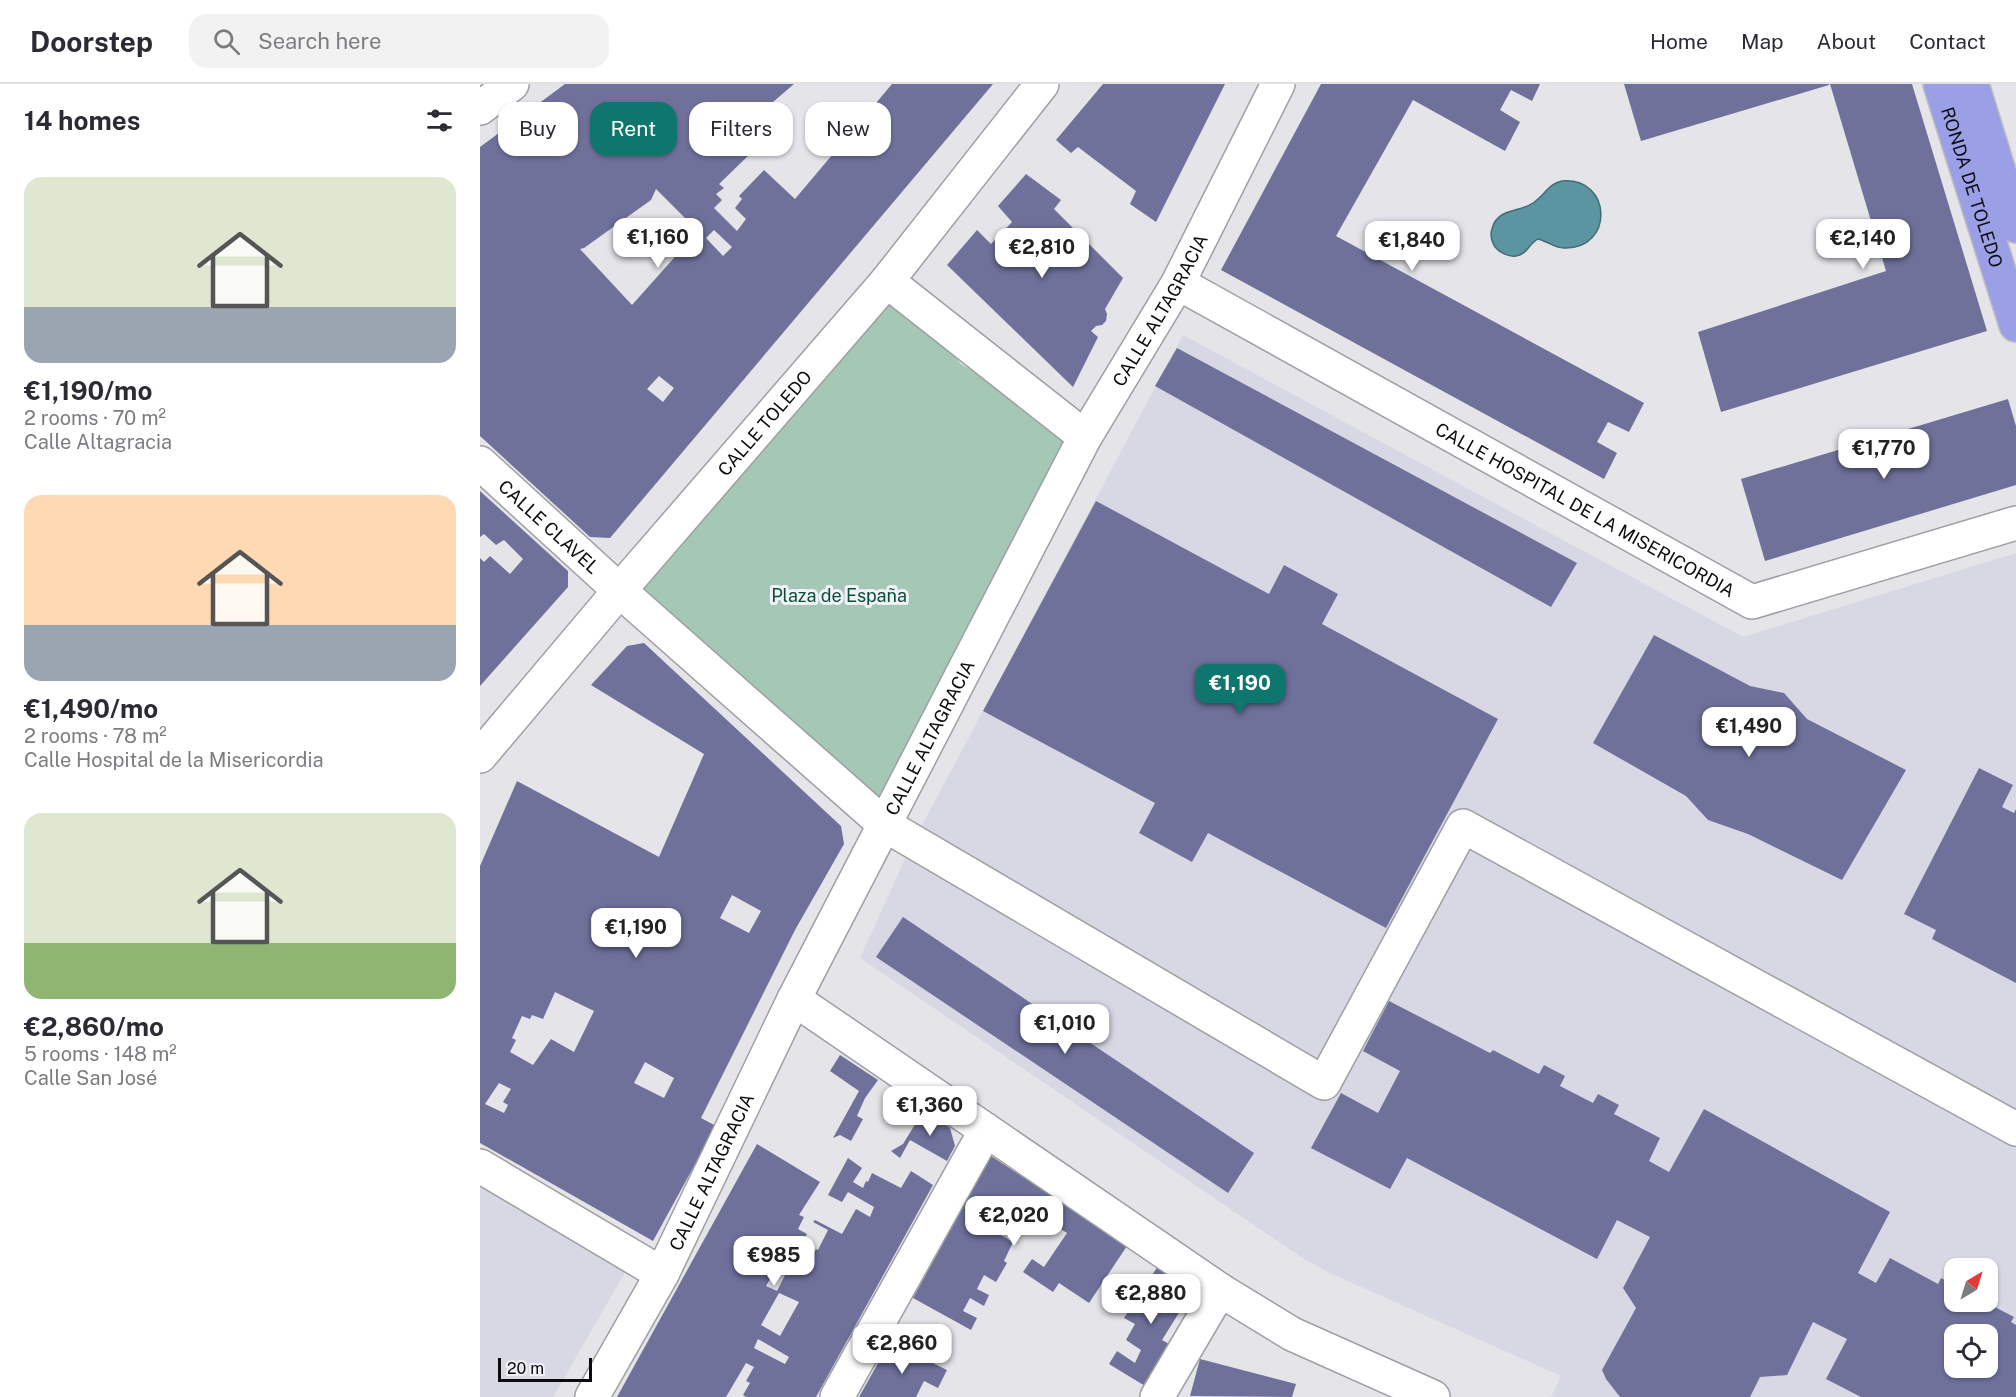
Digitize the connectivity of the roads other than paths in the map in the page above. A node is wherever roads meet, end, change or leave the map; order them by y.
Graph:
1 (1042, 84) edge
2 (1278, 84) edge
3 (1940, 84) edge
4 (1972, 84) edge
5 (2016, 226) edge
6 (887, 281) junction
7 (1178, 283) junction
8 (2016, 325) edge
9 (1085, 437) junction
10 (480, 463) edge
11 (2016, 523) edge
12 (620, 591) junction
13 (501, 732) junction
14 (480, 756) edge
15 (480, 780) edge
16 (885, 825) junction
17 (794, 999) junction
18 (2016, 1129) edge
19 (986, 1130) junction
20 (480, 1166) edge
21 (662, 1274) junction
22 (1220, 1290) junction
23 (592, 1397) edge
24 (837, 1397) edge
25 (1157, 1397) edge
26 (1433, 1397) edge

1 - 6 street, CALLE TOLEDO
2 - 7 street, CALLE ALTAGRACIA
3 - 8 highway, RONDA DE TOLEDO
4 - 5 highway, RONDA DE TOLEDO
6 - 9 street
6 - 12 street, CALLE TOLEDO
7 - 9 street, CALLE ALTAGRACIA
7 - 11 street, CALLE HOSPITAL DE LA MISERICORDIA
9 - 16 street, CALLE ALTAGRACIA
10 - 12 street, CALLE CLAVEL
12 - 13 street, CALLE TOLEDO
12 - 16 street
13 - 14 street, CALLE TOLEDO
13 - 15 street
16 - 17 street, CALLE ALTAGRACIA
16 - 18 street
17 - 19 street
17 - 21 street, CALLE ALTAGRACIA
19 - 22 street
19 - 24 street
20 - 21 street
21 - 23 street, CALLE ALTAGRACIA
22 - 25 street
22 - 26 street

